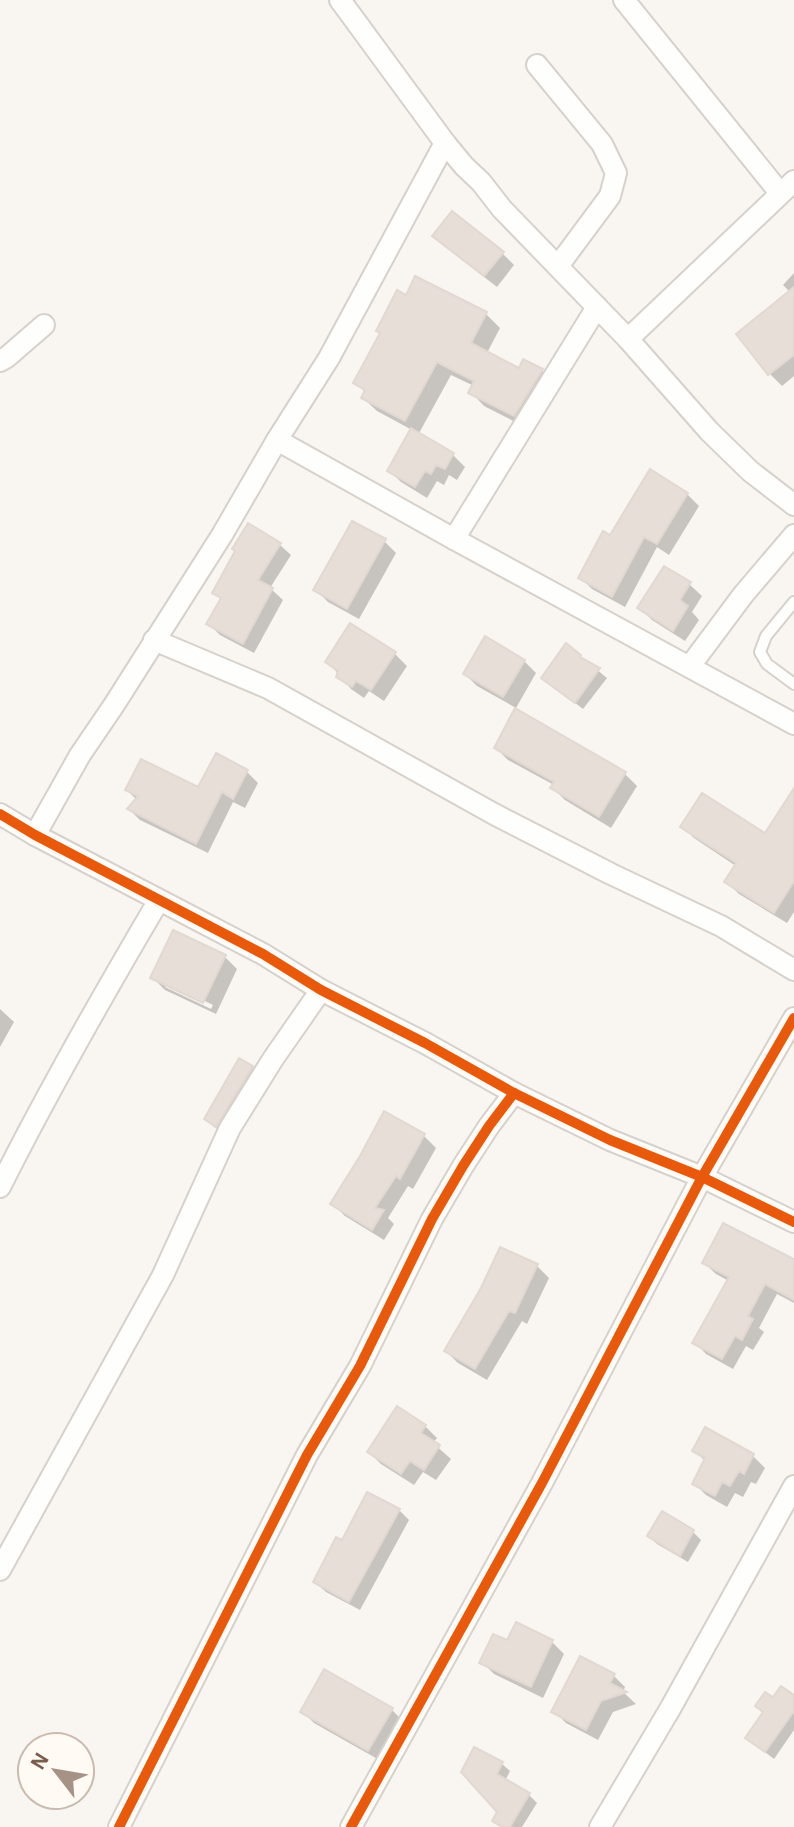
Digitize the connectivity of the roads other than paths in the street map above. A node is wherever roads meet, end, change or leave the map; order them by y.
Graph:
1 (624, 0) edge
2 (349, 3) edge
3 (537, 65) dead end
4 (445, 143) junction
5 (787, 187) edge
6 (558, 266) junction
7 (597, 307) junction
8 (44, 325) dead end
9 (628, 339) junction
10 (0, 361) edge
11 (277, 440) junction
12 (794, 505) edge
13 (794, 535) edge
14 (454, 539) junction
15 (794, 602) edge
16 (154, 640) junction
17 (690, 666) junction
18 (794, 684) edge
19 (794, 724) edge
20 (0, 814) edge
21 (35, 835) junction
22 (159, 900) junction
23 (794, 970) edge
24 (321, 990) junction
25 (794, 1018) edge
26 (514, 1093) junction
27 (702, 1177) junction
28 (0, 1187) edge
29 (794, 1222) edge
30 (794, 1486) edge
31 (0, 1570) edge
32 (119, 1827) edge
33 (351, 1827) edge
34 (600, 1827) edge

1 - 5 street
2 - 4 street
3 - 6 street
4 - 6 street
4 - 11 street
5 - 9 street
6 - 7 street
7 - 9 street
7 - 14 street
8 - 10 street
9 - 12 street
11 - 14 street
11 - 16 street
13 - 17 street
14 - 17 street
15 - 18 lane
16 - 21 street
16 - 23 street
17 - 19 street
20 - 21 street
21 - 22 street
22 - 24 street
22 - 28 street
24 - 26 street
24 - 31 street
25 - 27 street
26 - 27 street
26 - 32 street
27 - 29 street
27 - 33 street
30 - 34 street

